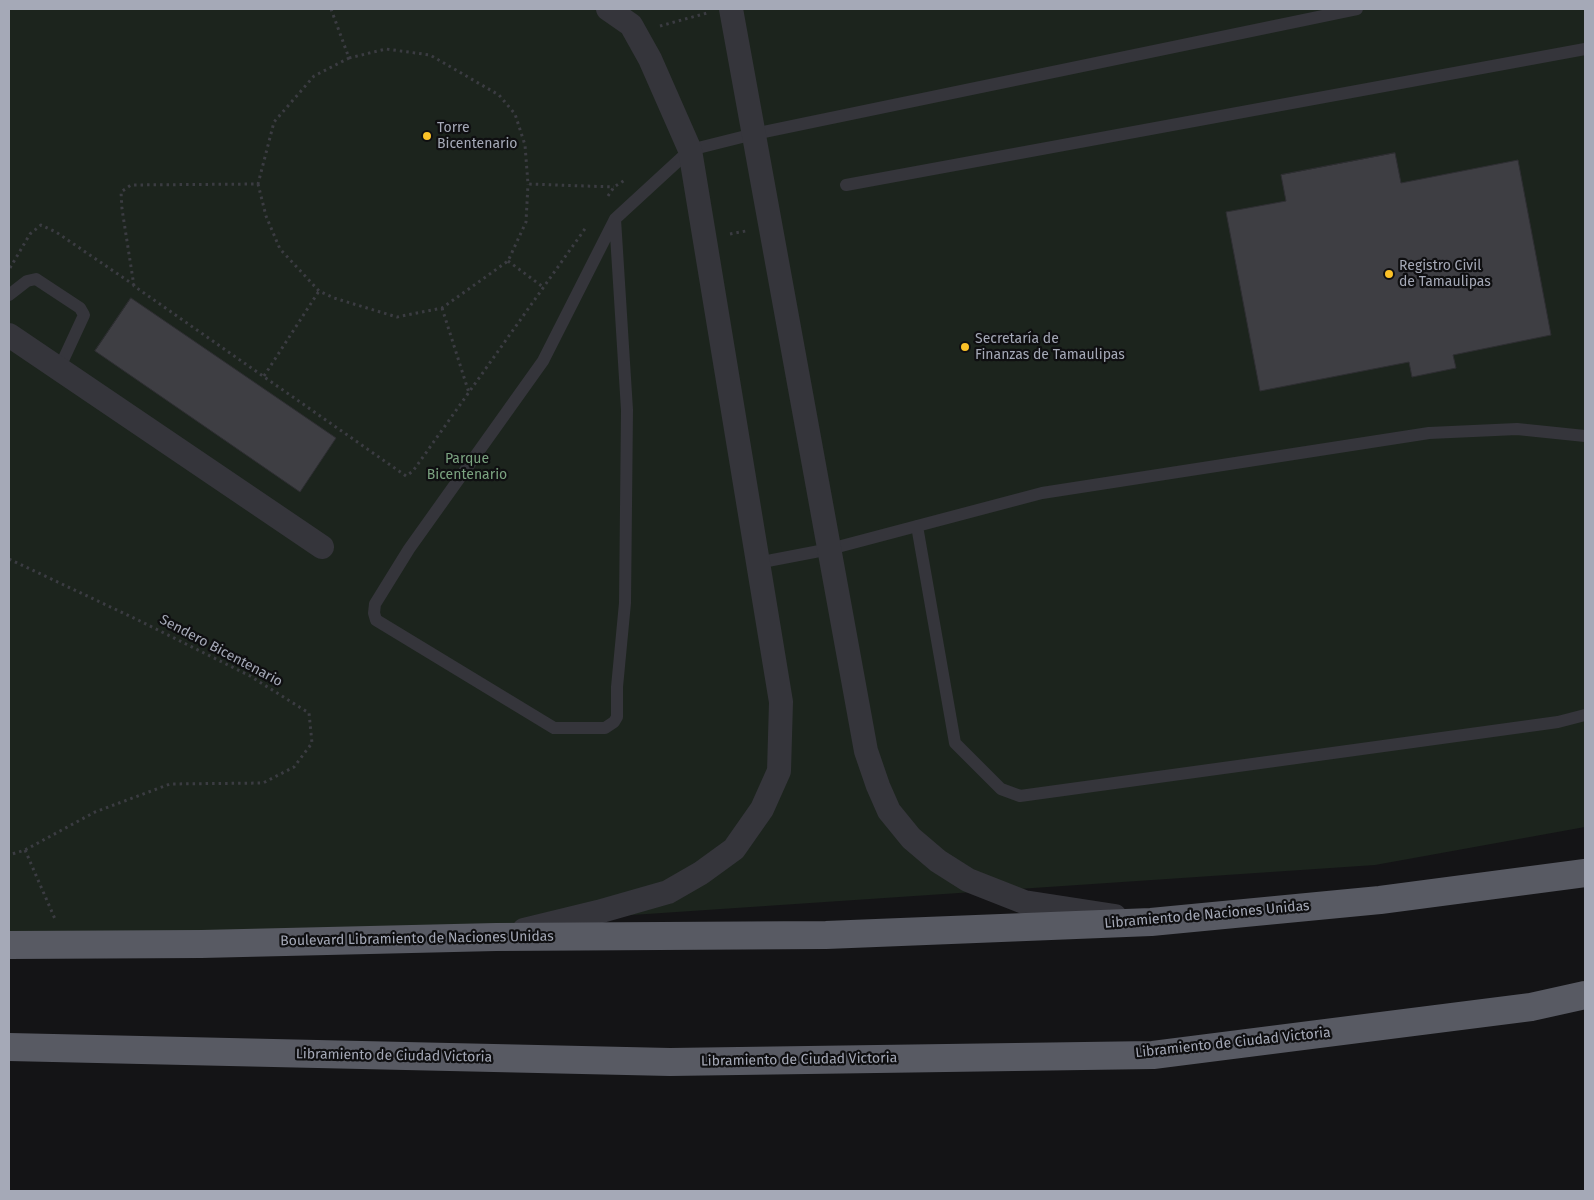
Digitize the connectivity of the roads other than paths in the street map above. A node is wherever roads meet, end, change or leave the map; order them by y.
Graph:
1 (608, 9) edge
2 (1357, 9) edge
3 (723, 10) edge
4 (630, 22) edge
5 (1585, 49) edge
6 (754, 134) junction
7 (690, 150) junction
8 (846, 185) dead end
9 (615, 219) junction
10 (9, 295) edge
11 (9, 335) edge
12 (59, 369) junction
13 (1585, 436) edge
14 (917, 526) junction
15 (322, 547) dead end
16 (830, 550) junction
17 (757, 563) junction
18 (1585, 715) edge
19 (1585, 873) edge
20 (1151, 922) junction
21 (826, 935) joint
22 (496, 937) junction
23 (9, 945) edge
24 (1585, 996) edge
25 (9, 1047) edge

1 - 4 street
2 - 6 lane
3 - 6 street
4 - 7 street
5 - 8 lane
6 - 7 lane
6 - 16 street
7 - 9 lane
7 - 17 street
9 - 9 lane
10 - 12 lane
11 - 12 street
12 - 15 street
13 - 14 lane
14 - 16 lane
14 - 18 lane
16 - 17 lane
16 - 20 street
17 - 22 street
19 - 20 highway, Libramiento de Naciones Unidas
20 - 21 highway, Libramiento de Naciones Unidas
21 - 22 highway, Boulevard Libramiento de Naciones Unidas
22 - 23 highway, Boulevard Libramiento de Naciones Unidas
24 - 25 highway, Libramiento de Ciudad Victoria

